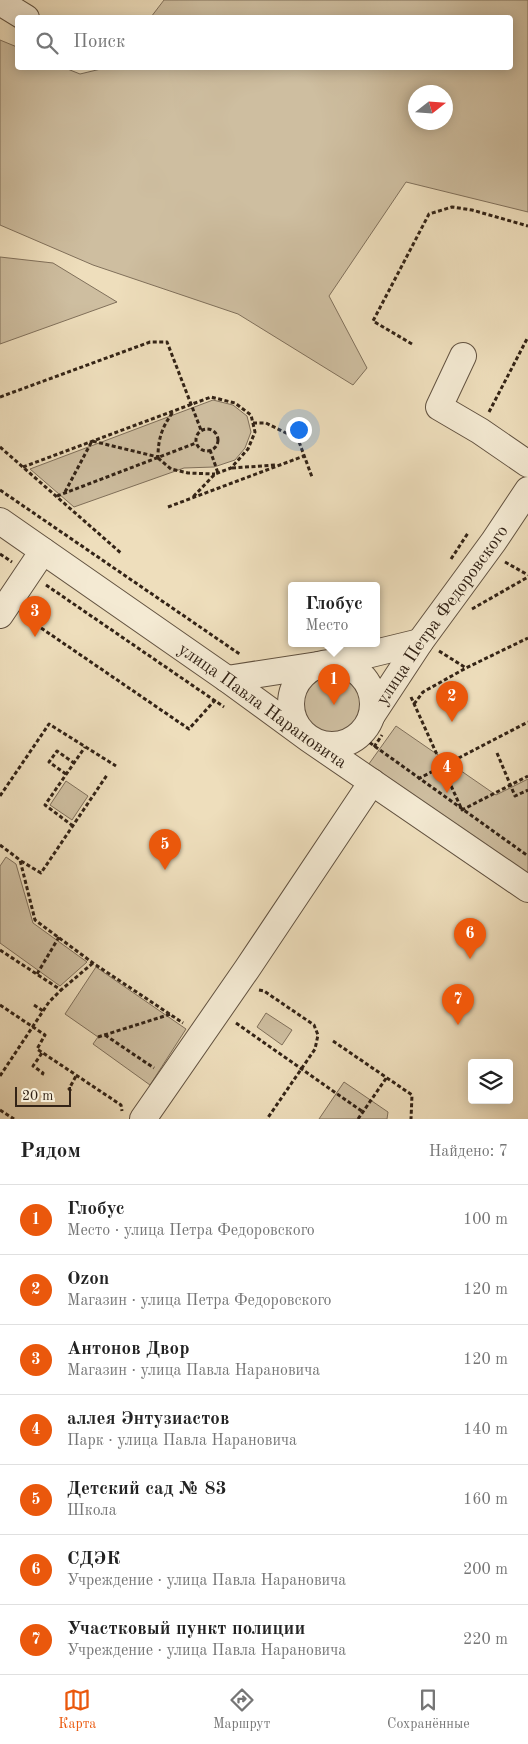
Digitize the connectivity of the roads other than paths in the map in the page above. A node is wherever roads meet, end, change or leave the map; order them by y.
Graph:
1 (0, 2) edge
2 (21, 15) edge
3 (463, 356) dead end
4 (528, 464) edge
5 (528, 490) edge
6 (0, 521) edge
7 (43, 551) junction
8 (12, 616) edge
9 (420, 642) junction
10 (326, 664) junction
11 (227, 679) junction
12 (362, 730) junction
13 (309, 739) junction
14 (338, 759) junction
15 (372, 782) junction
16 (528, 889) edge
17 (143, 1119) edge

1 - 2 street
3 - 4 street
5 - 9 street, улица Петра Федоровского
6 - 7 street, улица Павла Нарановича
7 - 8 street
7 - 11 street, улица Павла Нарановича
9 - 10 street
9 - 12 street, улица Петра Федоровского
10 - 11 street
10 - 12 street
10 - 13 street
11 - 13 street, улица Павла Нарановича
12 - 13 street
12 - 14 street, улица Петра Федоровского
13 - 14 street, улица Павла Нарановича
14 - 15 street, улица Павла Нарановича
15 - 16 street, улица Павла Нарановича
15 - 17 street

